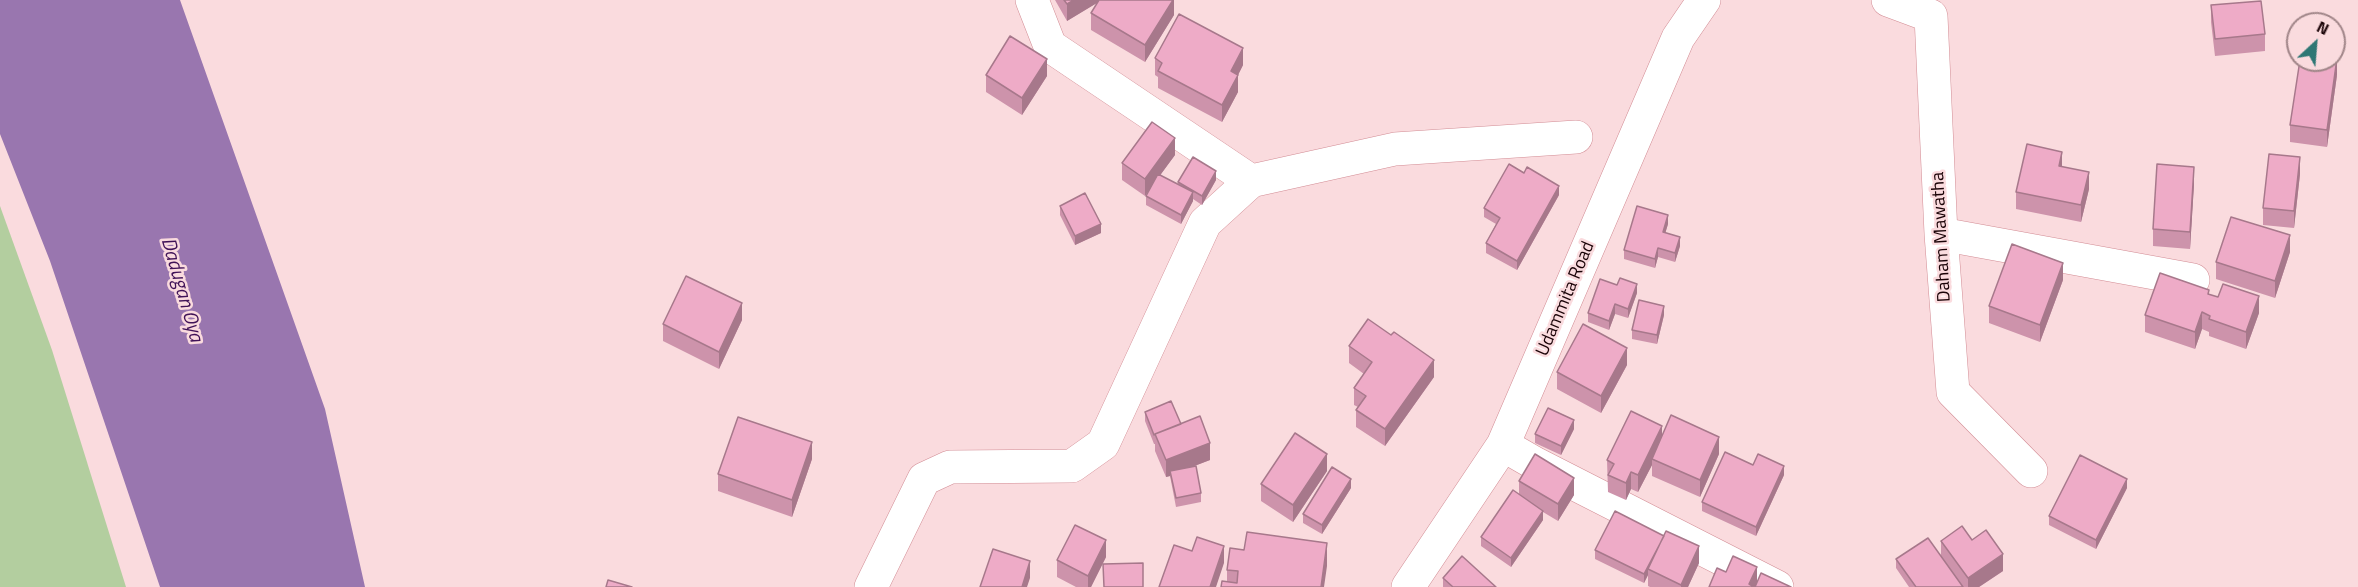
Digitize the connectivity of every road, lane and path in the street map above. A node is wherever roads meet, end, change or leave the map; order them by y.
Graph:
1 (1032, 0) edge
2 (1704, 0) edge
3 (1888, 0) edge
4 (1576, 137) dead end
5 (1251, 181) junction
6 (1941, 234) junction
7 (2193, 280) dead end
8 (1503, 445) junction
9 (2031, 471) dead end
10 (871, 587) edge
11 (1408, 587) edge
12 (1777, 587) edge

1 - 5 street
2 - 8 street, Udammita Road
3 - 6 street, Daham Mawatha
4 - 5 street
5 - 10 street
6 - 7 street
6 - 9 street, Daham Mawatha
8 - 11 street, Udammita Road
8 - 12 street

